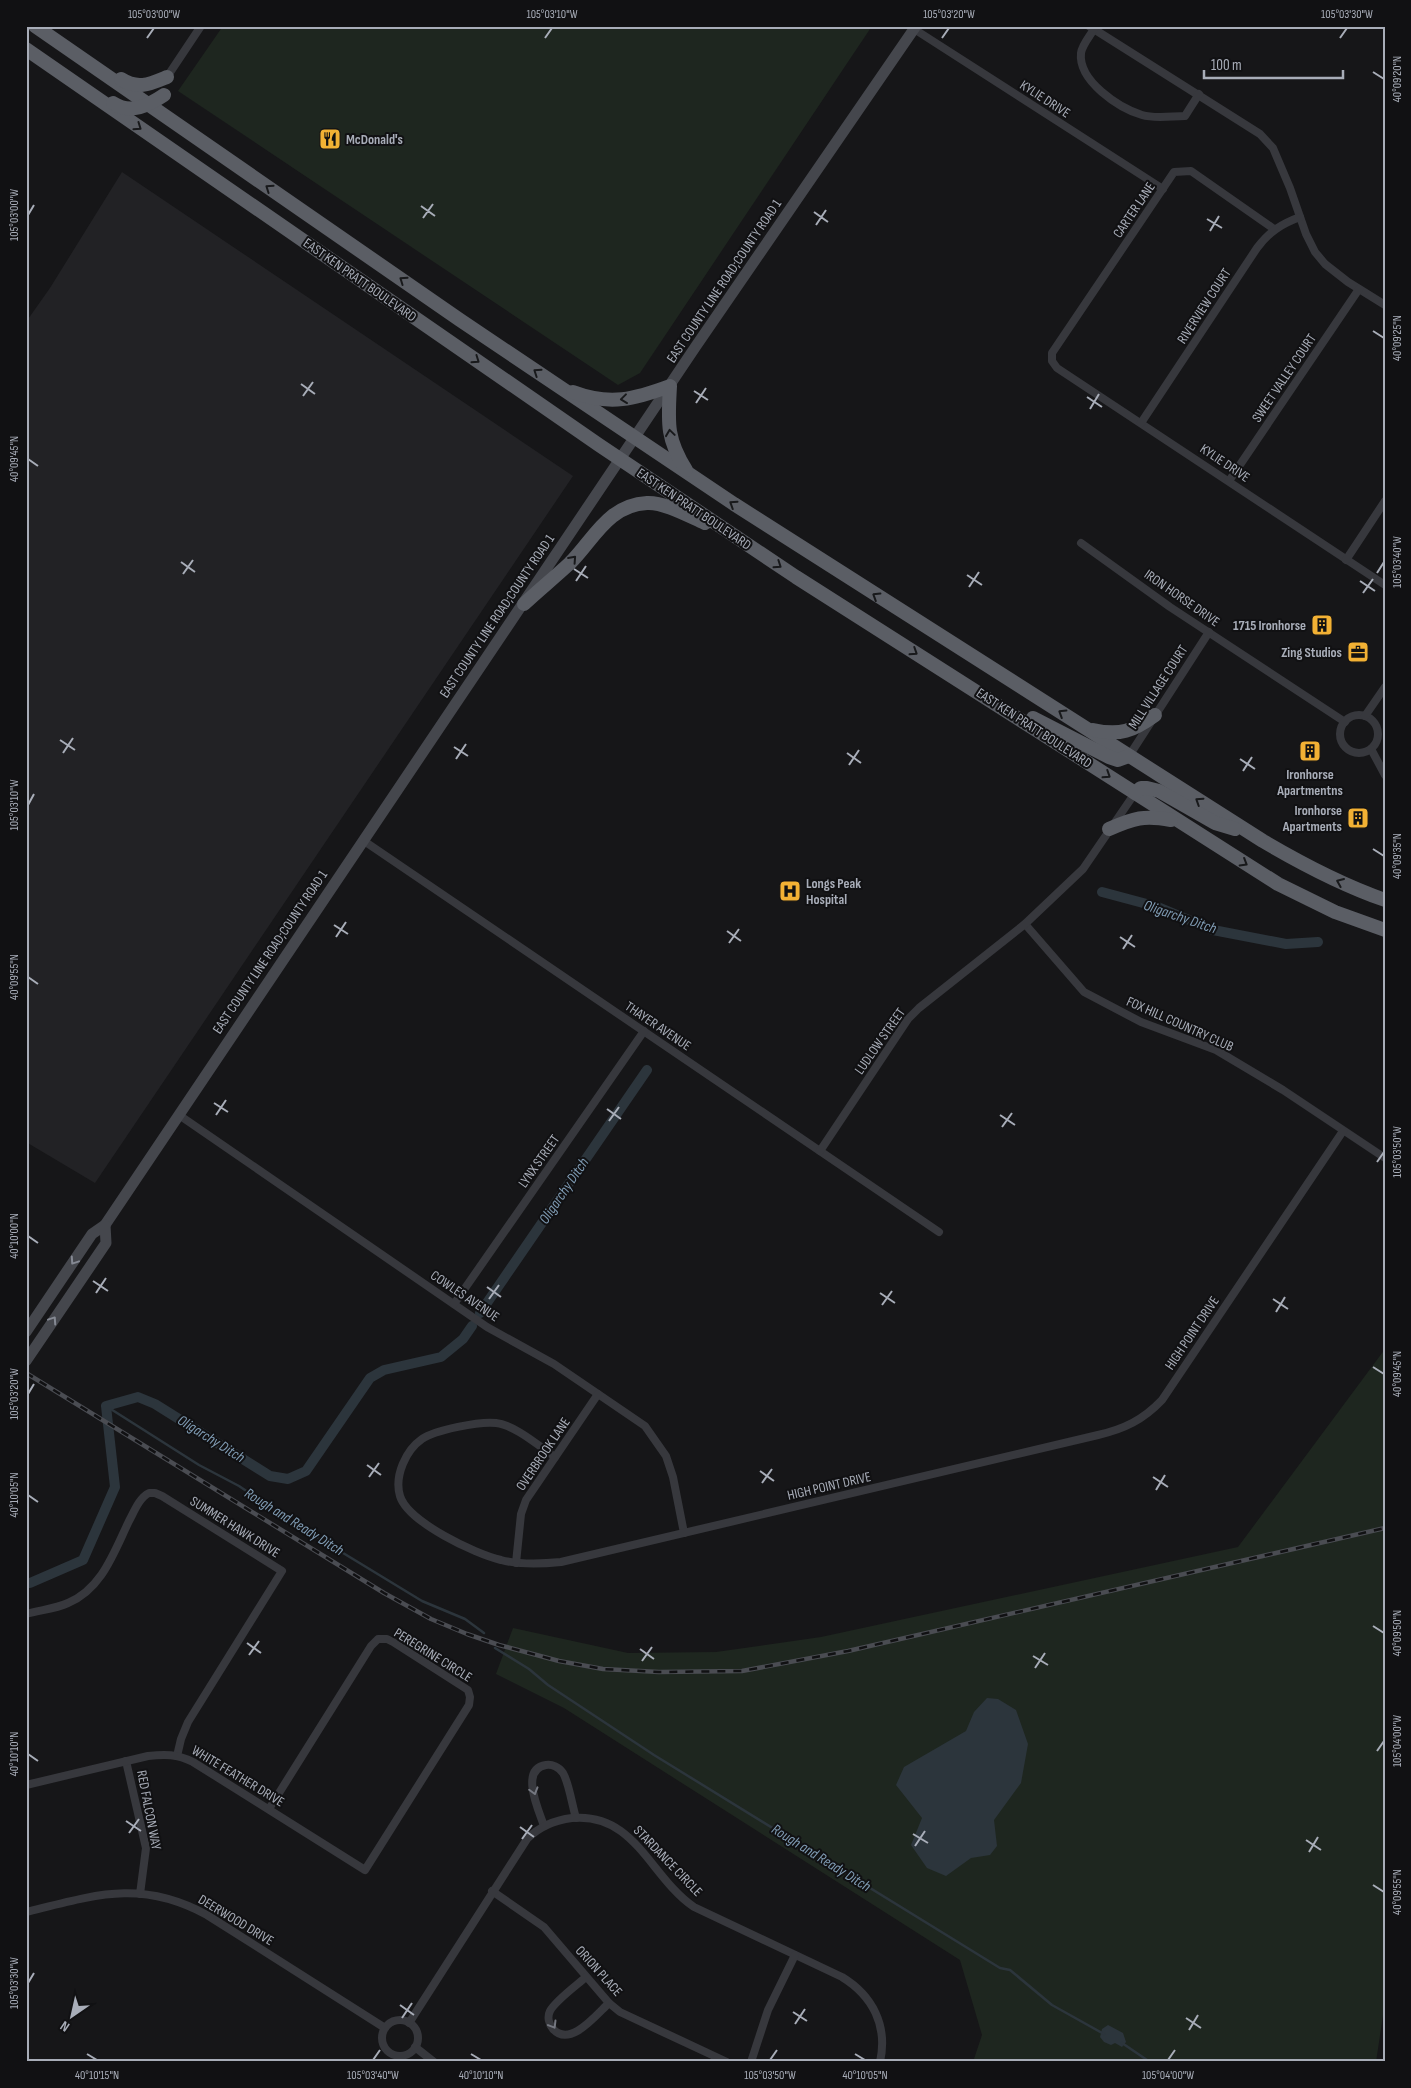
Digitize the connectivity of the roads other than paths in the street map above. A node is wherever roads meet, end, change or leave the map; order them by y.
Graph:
1 (35, 26) edge
2 (201, 26) edge
3 (915, 28) edge
4 (1092, 28) edge
5 (54, 39) junction
6 (26, 44) edge
7 (26, 49) edge
8 (167, 77) junction
9 (1199, 94) junction
10 (164, 95) junction
11 (149, 105) junction
12 (236, 165) junction
13 (1163, 189) junction
14 (1300, 217) junction
15 (1274, 229) junction
16 (1359, 289) junction
17 (1385, 305) edge
18 (1052, 361) joint
19 (556, 385) junction
20 (670, 386) junction
21 (1142, 423) junction
22 (635, 438) junction
23 (621, 460) junction
24 (689, 475) junction
25 (1229, 481) junction
26 (1385, 501) edge
27 (735, 536) junction
28 (1081, 543) dead end
29 (1346, 560) junction
30 (1385, 585) edge
31 (524, 604) junction
32 (1209, 632) junction
33 (1385, 687) edge
34 (1155, 715) junction
35 (1365, 716) junction
36 (1024, 721) junction
37 (1345, 722) junction
38 (1086, 729) junction
39 (1371, 749) junction
40 (1128, 756) junction
41 (1385, 775) edge
42 (1135, 793) junction
43 (1180, 822) junction
44 (1109, 829) junction
45 (1250, 833) junction
46 (364, 841) junction
47 (1385, 900) edge
48 (1025, 924) junction
49 (1385, 930) edge
50 (644, 1031) junction
51 (178, 1115) junction
52 (1343, 1131) junction
53 (820, 1151) junction
54 (1385, 1158) edge
55 (105, 1225) junction
56 (939, 1232) dead end
57 (454, 1304) junction
58 (26, 1332) edge
59 (26, 1361) edge
60 (598, 1394) junction
61 (555, 1457) junction
62 (684, 1533) junction
63 (516, 1563) junction
64 (26, 1614) edge
65 (177, 1756) junction
66 (126, 1761) junction
67 (26, 1785) edge
68 (268, 1809) junction
69 (576, 1818) junction
70 (544, 1826) junction
71 (365, 1870) joint
72 (492, 1892) junction
73 (140, 1894) junction
74 (26, 1912) edge
75 (795, 1955) junction
76 (586, 1977) junction
77 (609, 2003) junction
78 (408, 2023) junction
79 (385, 2028) junction
80 (415, 2047) junction
81 (434, 2062) edge
82 (727, 2062) edge
83 (751, 2062) edge
84 (880, 2062) edge

1 - 5 highway, EAST KEN PRATT BOULEVARD
2 - 8 street
3 - 13 street, KYLIE DRIVE
3 - 20 main road, EAST COUNTY LINE ROAD;COUNTY ROAD 1
4 - 9 street
4 - 9 street
5 - 8 highway
5 - 11 highway, EAST KEN PRATT BOULEVARD
6 - 11 highway
7 -> 23 highway, EAST KEN PRATT BOULEVARD
8 - 10 highway
9 - 14 street
10 - 11 highway
10 - 12 highway
11 - 12 highway, EAST KEN PRATT BOULEVARD
19 -> 12 highway, EAST KEN PRATT BOULEVARD
13 - 15 street, CARTER LANE
13 - 18 street, CARTER LANE
14 - 15 street, RIVERVIEW COURT
14 - 16 street
15 - 21 street, RIVERVIEW COURT
16 - 17 street
16 - 25 street, SWEET VALLEY COURT
18 - 21 street, KYLIE DRIVE
20 -> 19 highway
19 - 22 highway, EAST KEN PRATT BOULEVARD
20 - 22 main road, EAST COUNTY LINE ROAD;COUNTY ROAD 1
24 -> 20 highway
21 - 25 street, KYLIE DRIVE
22 - 23 main road, EAST COUNTY LINE ROAD;COUNTY ROAD 1
22 - 24 highway, EAST KEN PRATT BOULEVARD
23 - 27 highway, EAST KEN PRATT BOULEVARD
23 - 31 main road, EAST COUNTY LINE ROAD;COUNTY ROAD 1
38 -> 24 highway, EAST KEN PRATT BOULEVARD
25 - 29 street, KYLIE DRIVE
26 - 29 street
31 -> 27 highway
27 -> 36 highway, EAST KEN PRATT BOULEVARD
28 - 32 street, IRON HORSE DRIVE
29 - 30 street, KYLIE DRIVE
31 - 46 main road, EAST COUNTY LINE ROAD;COUNTY ROAD 1
32 - 34 street, MILL VILLAGE COURT
32 - 37 street, IRON HORSE DRIVE
33 - 35 street
34 - 38 highway
34 - 40 street, MILL VILLAGE COURT
35 - 37 street
35 - 39 street
36 - 40 highway
36 -> 42 highway, EAST KEN PRATT BOULEVARD
37 - 39 street
38 - 40 highway, EAST KEN PRATT BOULEVARD
39 - 41 street
45 -> 40 highway, EAST KEN PRATT BOULEVARD
42 - 43 highway, EAST KEN PRATT BOULEVARD
42 - 44 street
42 - 45 highway
43 - 44 highway
43 -> 49 highway, EAST KEN PRATT BOULEVARD
44 - 48 street
47 -> 45 highway, EAST KEN PRATT BOULEVARD
46 - 50 street, THAYER AVENUE
46 - 51 main road, EAST COUNTY LINE ROAD;COUNTY ROAD 1
48 - 52 street, FOX HILL COUNTRY CLUB
48 - 53 street, LUDLOW STREET
50 - 53 street, THAYER AVENUE
50 - 57 street, LYNX STREET
51 - 55 main road, EAST COUNTY LINE ROAD;COUNTY ROAD 1
51 - 57 street, COWLES AVENUE
52 - 54 street, FOX HILL COUNTRY CLUB
52 - 62 street, HIGH POINT DRIVE
53 - 56 street, THAYER AVENUE
55 -> 58 main road
59 -> 55 main road
57 - 60 street, COWLES AVENUE
60 - 61 street, OVERBROOK LANE
60 - 62 street, COWLES AVENUE
61 - 63 street, OVERBROOK LANE
61 - 63 street, HIGH POINT DRIVE
62 - 63 street, HIGH POINT DRIVE
64 - 65 street, SUMMER HAWK DRIVE
65 - 66 street, WHITE FEATHER DRIVE
65 - 68 street, WHITE FEATHER DRIVE
66 - 67 street, WHITE FEATHER DRIVE
66 - 73 street, RED FALCON WAY
68 - 71 street, WHITE FEATHER DRIVE
68 - 71 street, PEREGRINE CIRCLE
69 - 70 street, STARDANCE CIRCLE
69 -> 70 street
69 - 75 street, STARDANCE CIRCLE
70 - 72 street, STARDANCE CIRCLE
72 - 76 street, ORION PLACE
72 - 78 street, STARDANCE CIRCLE
73 - 74 street, DEERWOOD DRIVE
73 - 79 street, DEERWOOD DRIVE
75 - 83 street
75 - 84 street, STARDANCE CIRCLE
76 - 77 street, ORION PLACE
76 -> 77 street
77 - 82 street, ORION PLACE
78 - 79 street
78 - 80 street
79 - 80 street
80 - 81 street

